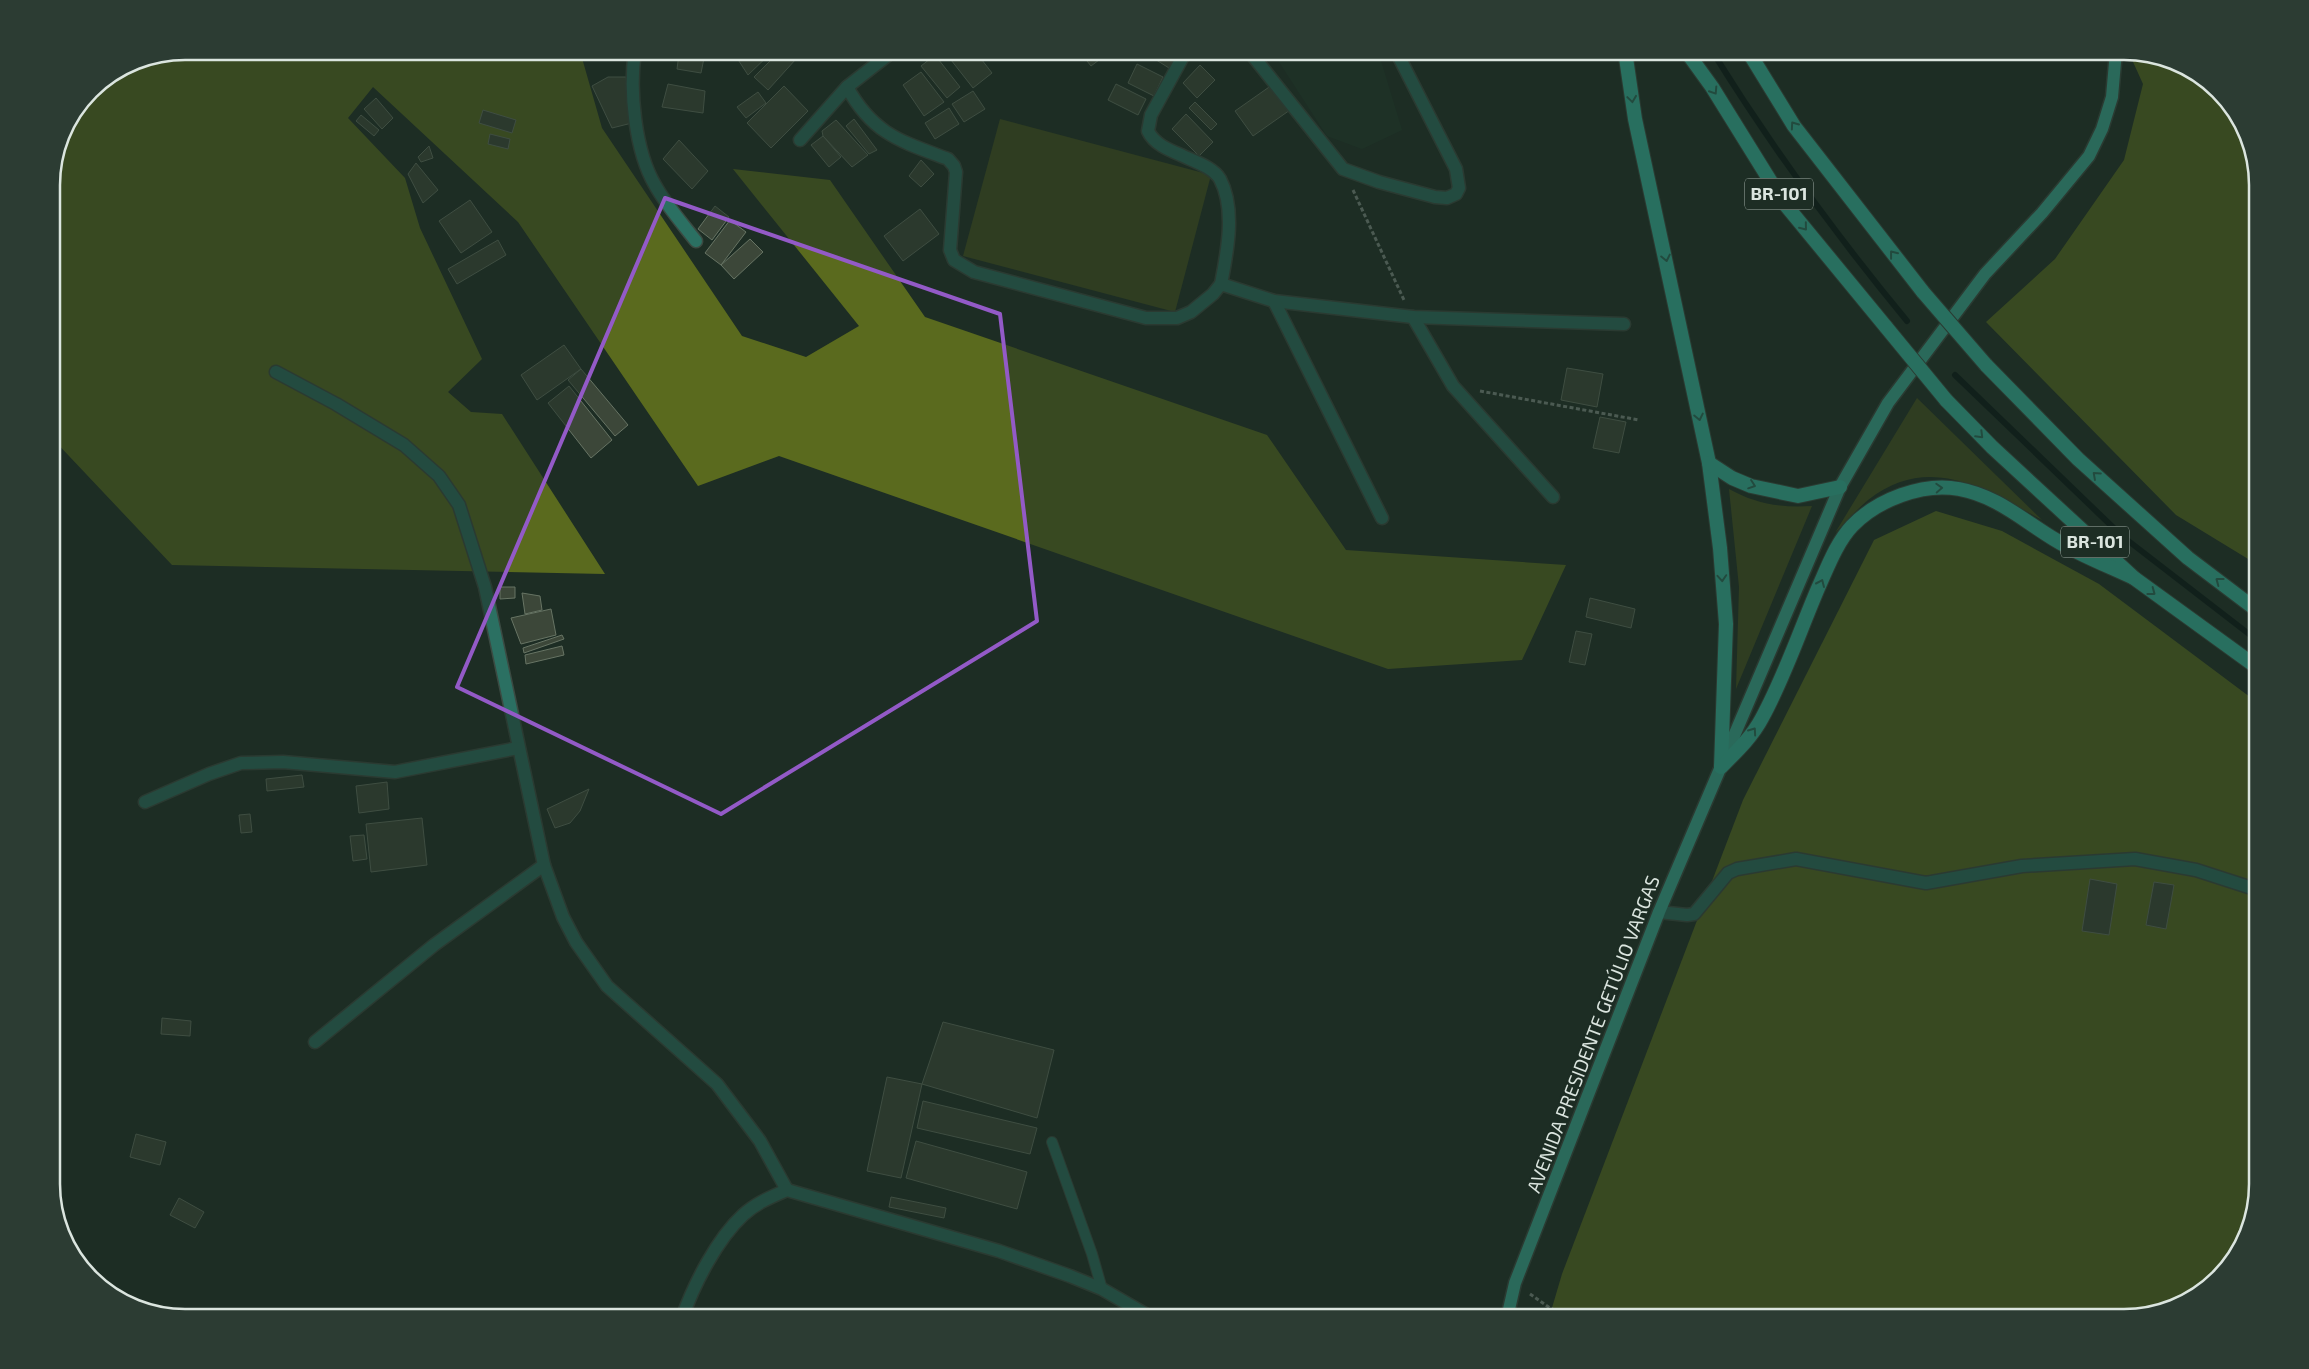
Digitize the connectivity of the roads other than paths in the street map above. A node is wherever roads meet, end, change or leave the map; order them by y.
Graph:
1 (633, 60) edge
2 (882, 60) edge
3 (1181, 60) edge
4 (1256, 60) edge
5 (1401, 60) edge
6 (1625, 60) edge
7 (1692, 60) edge
8 (1754, 60) edge
9 (2115, 60) edge
10 (847, 87) junction
11 (800, 140) dead end
12 (696, 240) dead end
13 (1221, 284) junction
14 (1274, 301) junction
15 (1413, 317) junction
16 (1624, 324) dead end
17 (276, 372) dead end
18 (1709, 462) junction
19 (1840, 487) junction
20 (1553, 497) dead end
21 (1382, 518) dead end
22 (2134, 578) junction
23 (2249, 603) edge
24 (2249, 661) edge
25 (518, 748) junction
26 (1721, 767) junction
27 (145, 802) dead end
28 (544, 865) junction
29 (2249, 887) edge
30 (1659, 912) junction
31 (315, 1042) dead end
32 (1052, 1142) dead end
33 (787, 1190) junction
34 (1102, 1289) junction
35 (686, 1309) edge
36 (1136, 1309) edge
37 (1509, 1309) edge

1 - 12 street
2 - 10 street
3 - 13 street
4 - 5 street
6 -> 18 highway
7 -> 22 highway, BR-101, bridge
23 -> 8 highway, BR-101, bridge
9 - 19 main road, AVENIDA PRESIDENTE GETÚLIO VARGAS
10 - 11 street
10 - 13 street
13 - 14 street
14 - 15 street
14 - 21 street
15 - 16 street
15 - 20 street
17 - 25 street
18 -> 19 highway
18 -> 26 highway
19 - 26 main road, AVENIDA PRESIDENTE GETÚLIO VARGAS
22 -> 24 highway, BR-101
26 -> 22 highway
25 - 27 street
25 - 28 street
26 - 30 main road, AVENIDA PRESIDENTE GETÚLIO VARGAS
28 - 31 street
28 - 33 street
29 - 30 street
30 - 37 main road, AVENIDA PRESIDENTE GETÚLIO VARGAS
32 - 34 lane
33 - 34 street
33 - 35 street
34 - 36 street

